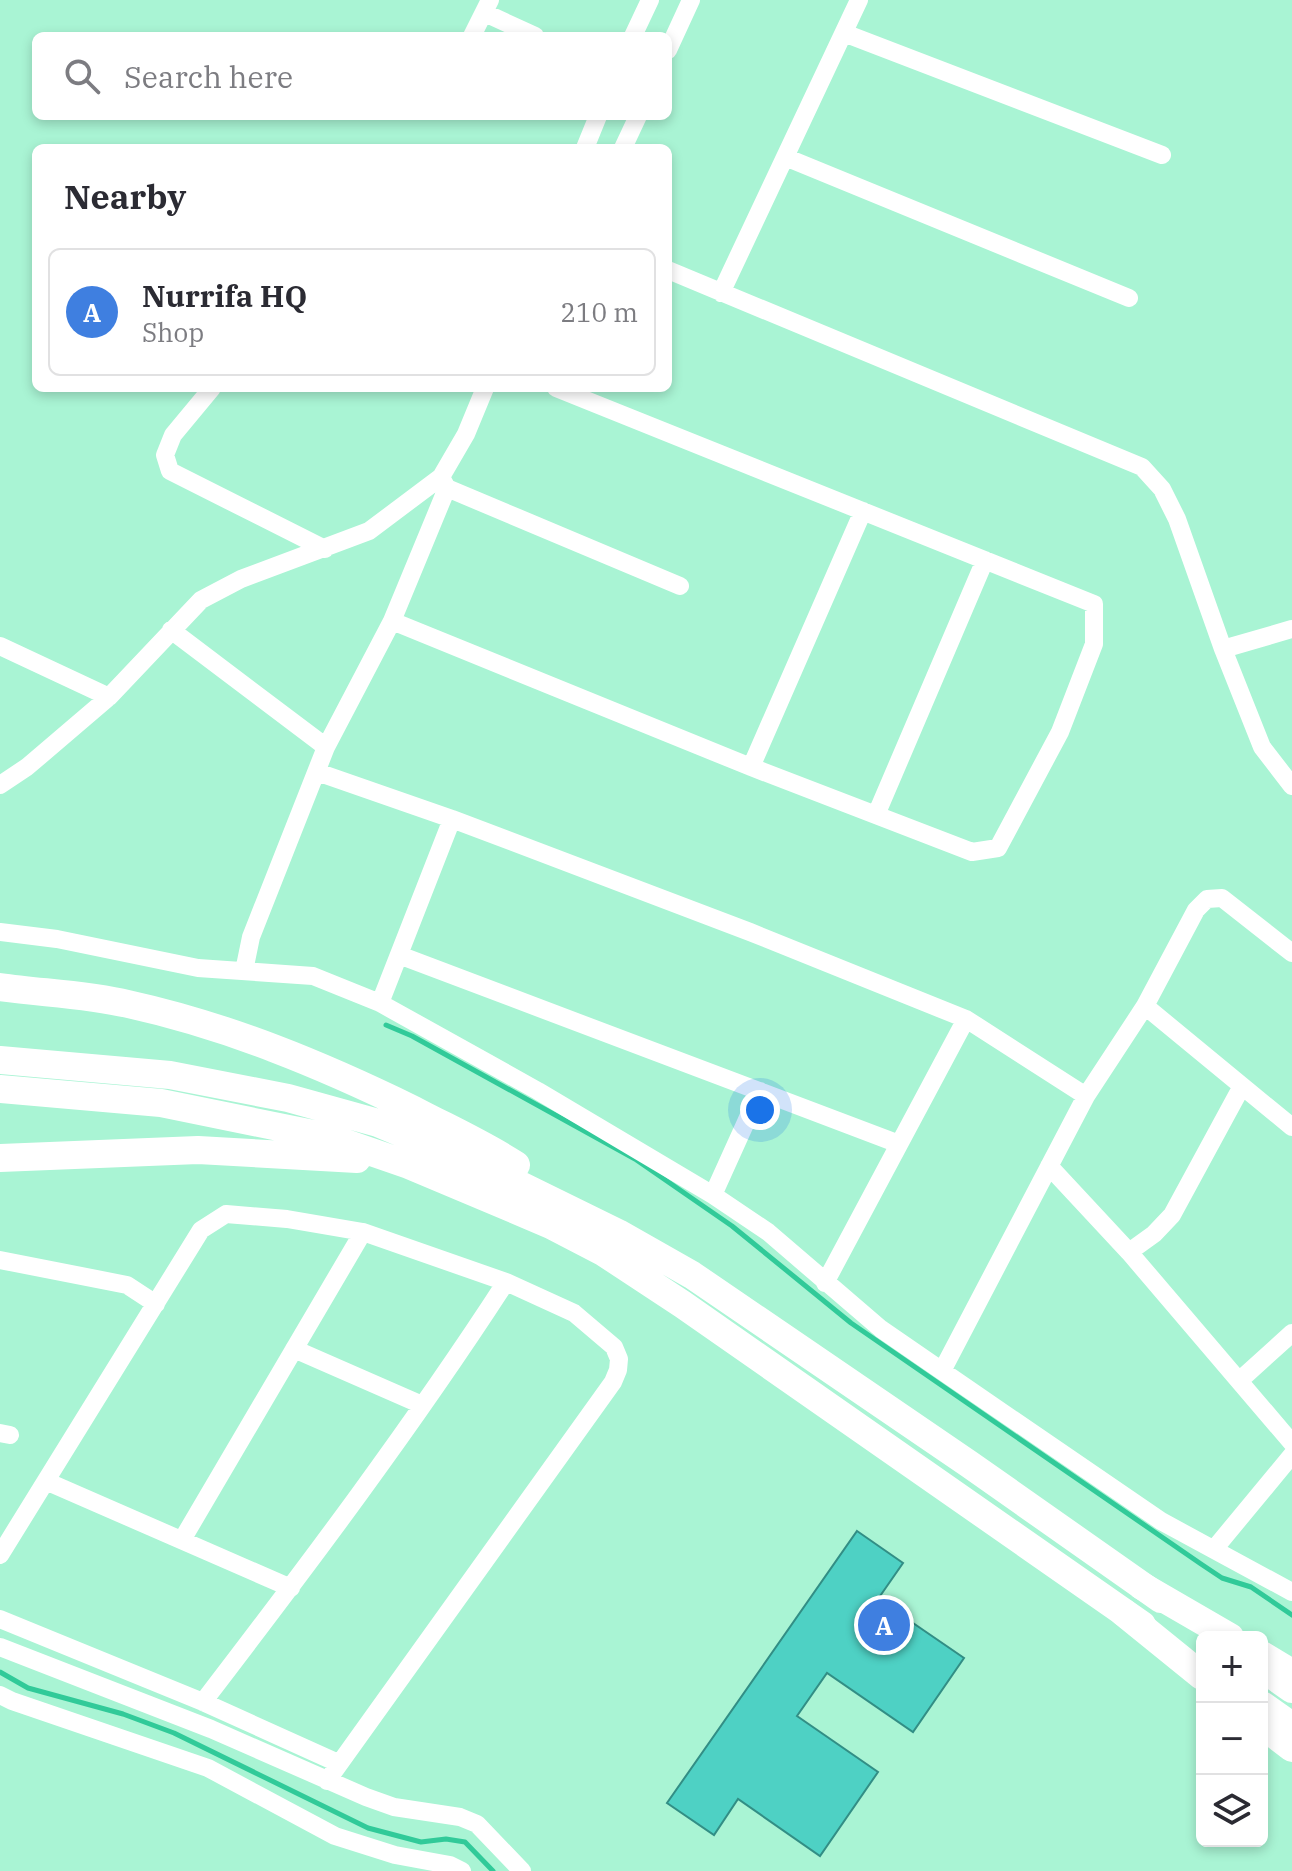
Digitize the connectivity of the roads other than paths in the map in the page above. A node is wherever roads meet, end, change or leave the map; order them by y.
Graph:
1 (650, 0) edge
2 (691, 0) edge
3 (859, 0) edge
4 (487, 6) edge
5 (474, 32) edge
6 (529, 32) edge
7 (635, 32) edge
8 (844, 33) junction
9 (672, 41) edge
10 (596, 120) edge
11 (636, 120) edge
12 (587, 144) edge
13 (625, 144) edge
14 (1162, 155) dead end
15 (785, 157) junction
16 (672, 272) edge
17 (721, 293) junction
18 (1129, 298) dead end
19 (209, 392) edge
20 (483, 392) edge
21 (566, 392) edge
22 (444, 482) junction
23 (863, 511) junction
24 (325, 549) junction
25 (985, 560) junction
26 (680, 586) dead end
27 (392, 621) junction
28 (1292, 629) edge
29 (171, 630) junction
30 (0, 646) edge
31 (1223, 649) junction
32 (109, 697) junction
33 (326, 747) junction
34 (751, 767) junction
35 (317, 772) junction
36 (0, 785) edge
37 (1292, 786) edge
38 (876, 815) junction
39 (452, 819) junction
40 (0, 932) edge
41 (1292, 953) edge
42 (399, 955) junction
43 (244, 971) junction
44 (0, 987) edge
45 (380, 1003) junction
46 (1145, 1006) junction
47 (966, 1019) junction
48 (0, 1060) edge
49 (1242, 1086) junction
50 (0, 1089) edge
51 (760, 1091) junction
52 (1086, 1096) junction
53 (1292, 1127) edge
54 (899, 1144) junction
55 (0, 1158) edge
56 (409, 1165) junction
57 (1049, 1166) junction
58 (713, 1195) junction
59 (363, 1232) junction
60 (1129, 1252) junction
61 (658, 1254) junction
62 (0, 1260) edge
63 (506, 1282) junction
64 (825, 1283) junction
65 (156, 1304) junction
66 (1292, 1333) edge
67 (294, 1349) junction
68 (942, 1371) junction
69 (1239, 1381) junction
70 (422, 1405) junction
71 (1292, 1443) edge
72 (1292, 1455) edge
73 (48, 1482) junction
74 (182, 1540) junction
75 (1215, 1548) junction
76 (0, 1555) edge
77 (1142, 1586) junction
78 (291, 1588) junction
79 (1292, 1592) edge
80 (1123, 1612) junction
81 (0, 1619) edge
82 (1208, 1631) edge
83 (1220, 1631) edge
84 (0, 1647) edge
85 (1268, 1659) edge
86 (1196, 1661) edge
87 (1196, 1671) edge
88 (1268, 1672) edge
89 (1292, 1673) edge
90 (1292, 1689) edge
91 (0, 1695) edge
92 (203, 1702) junction
93 (1268, 1709) edge
94 (1292, 1726) edge
95 (1268, 1730) edge
96 (1292, 1748) edge
97 (338, 1763) junction
98 (327, 1781) junction
99 (462, 1871) edge
100 (522, 1871) edge

1 - 7 street
2 - 9 street
3 - 8 street
4 - 5 street
4 - 6 street
8 - 14 street
8 - 15 street
10 - 12 street
11 - 13 street
15 - 17 street
15 - 18 street
16 - 17 street
17 - 31 street
19 - 24 street
20 - 22 street
21 - 23 street
22 - 24 street
22 - 26 street
22 - 27 street
23 - 25 street
23 - 34 street
24 - 29 street
25 - 38 street
25 - 38 street
27 - 33 street
27 - 34 street
28 - 31 street
29 - 32 street
29 - 33 street
30 - 32 street
31 - 37 street
32 - 36 street
33 - 35 street
34 - 38 street
35 - 39 street
35 - 43 street
39 - 42 street
39 - 47 street
40 - 43 street
41 - 46 street
42 - 45 street
42 - 51 street
43 - 45 street
44 - 61 main road
45 - 58 street
46 - 49 street
46 - 52 street
47 - 52 street
47 - 54 street
48 - 61 main road
49 - 53 street
49 - 60 street
50 - 56 main road
51 - 54 street
51 - 58 street
52 - 57 street
54 - 64 street
55 - 56 main road
56 - 80 main road
57 - 60 street
57 - 68 street
58 - 64 street
59 - 63 street
59 - 65 street
59 - 67 street
60 - 69 street
61 - 77 main road
62 - 65 street
63 - 70 street
63 - 97 street
64 - 68 street
65 - 73 street
66 - 69 street
67 - 70 street
67 - 74 street
68 - 75 street
69 - 71 street
70 - 78 street
72 - 75 street
73 - 74 street
73 - 76 street
74 - 78 street
75 - 79 street
77 - 82 main road
77 - 83 main road
78 - 92 street
80 - 86 main road
80 - 87 main road
81 - 92 street
84 - 98 street
85 - 89 main road
88 - 90 main road
91 - 99 street
92 - 97 street
93 - 94 main road
95 - 96 main road
97 - 98 street
98 - 100 street

